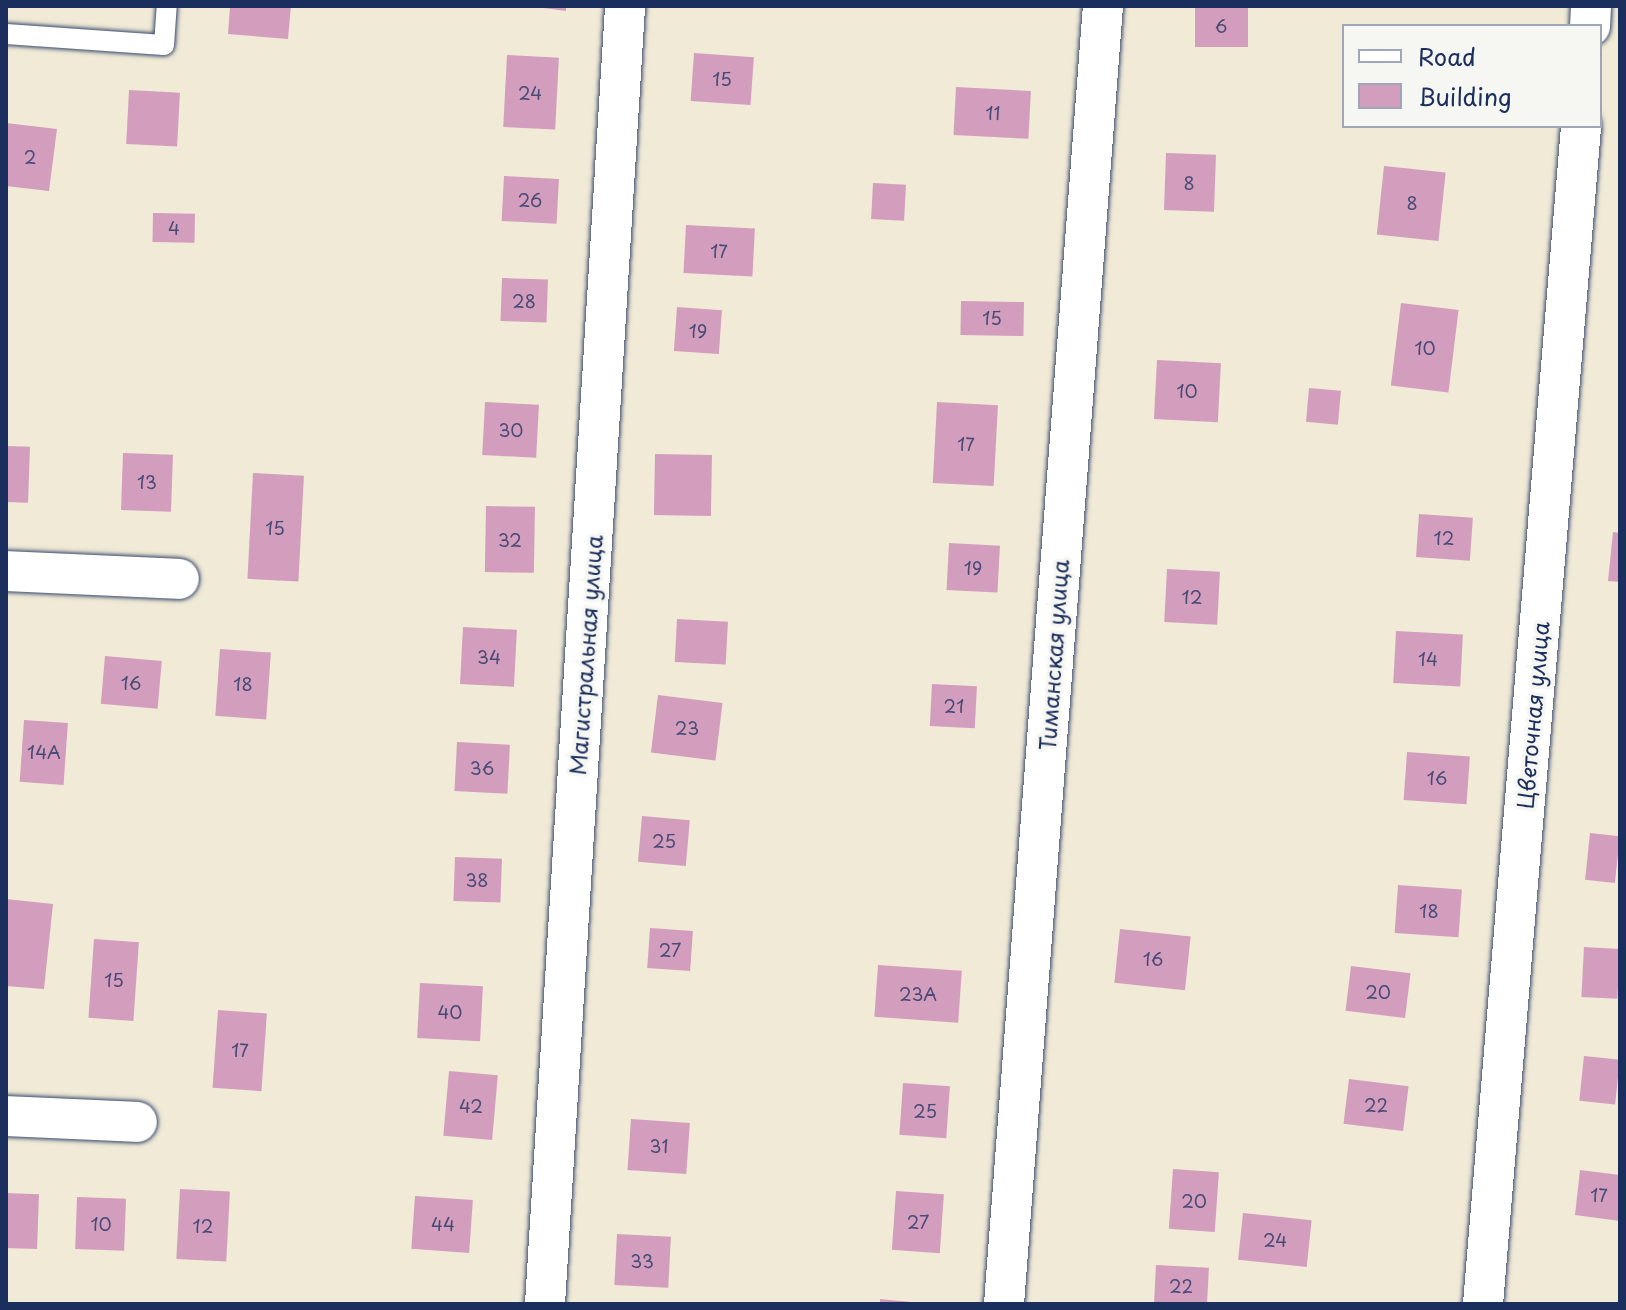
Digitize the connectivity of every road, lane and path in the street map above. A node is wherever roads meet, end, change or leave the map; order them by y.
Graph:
1 (167, 6) edge
2 (625, 6) edge
3 (1103, 6) edge
4 (6, 34) edge
5 (1581, 128) edge
6 (6, 571) edge
7 (179, 579) dead end
8 (6, 1116) edge
9 (137, 1122) dead end
10 (545, 1304) edge
11 (1004, 1304) edge
12 (1483, 1304) edge

1 - 4 lane
2 - 10 street, Магистральная улица
3 - 11 street, Тиманская улица
5 - 12 street, Цветочная улица
6 - 7 street
8 - 9 street

